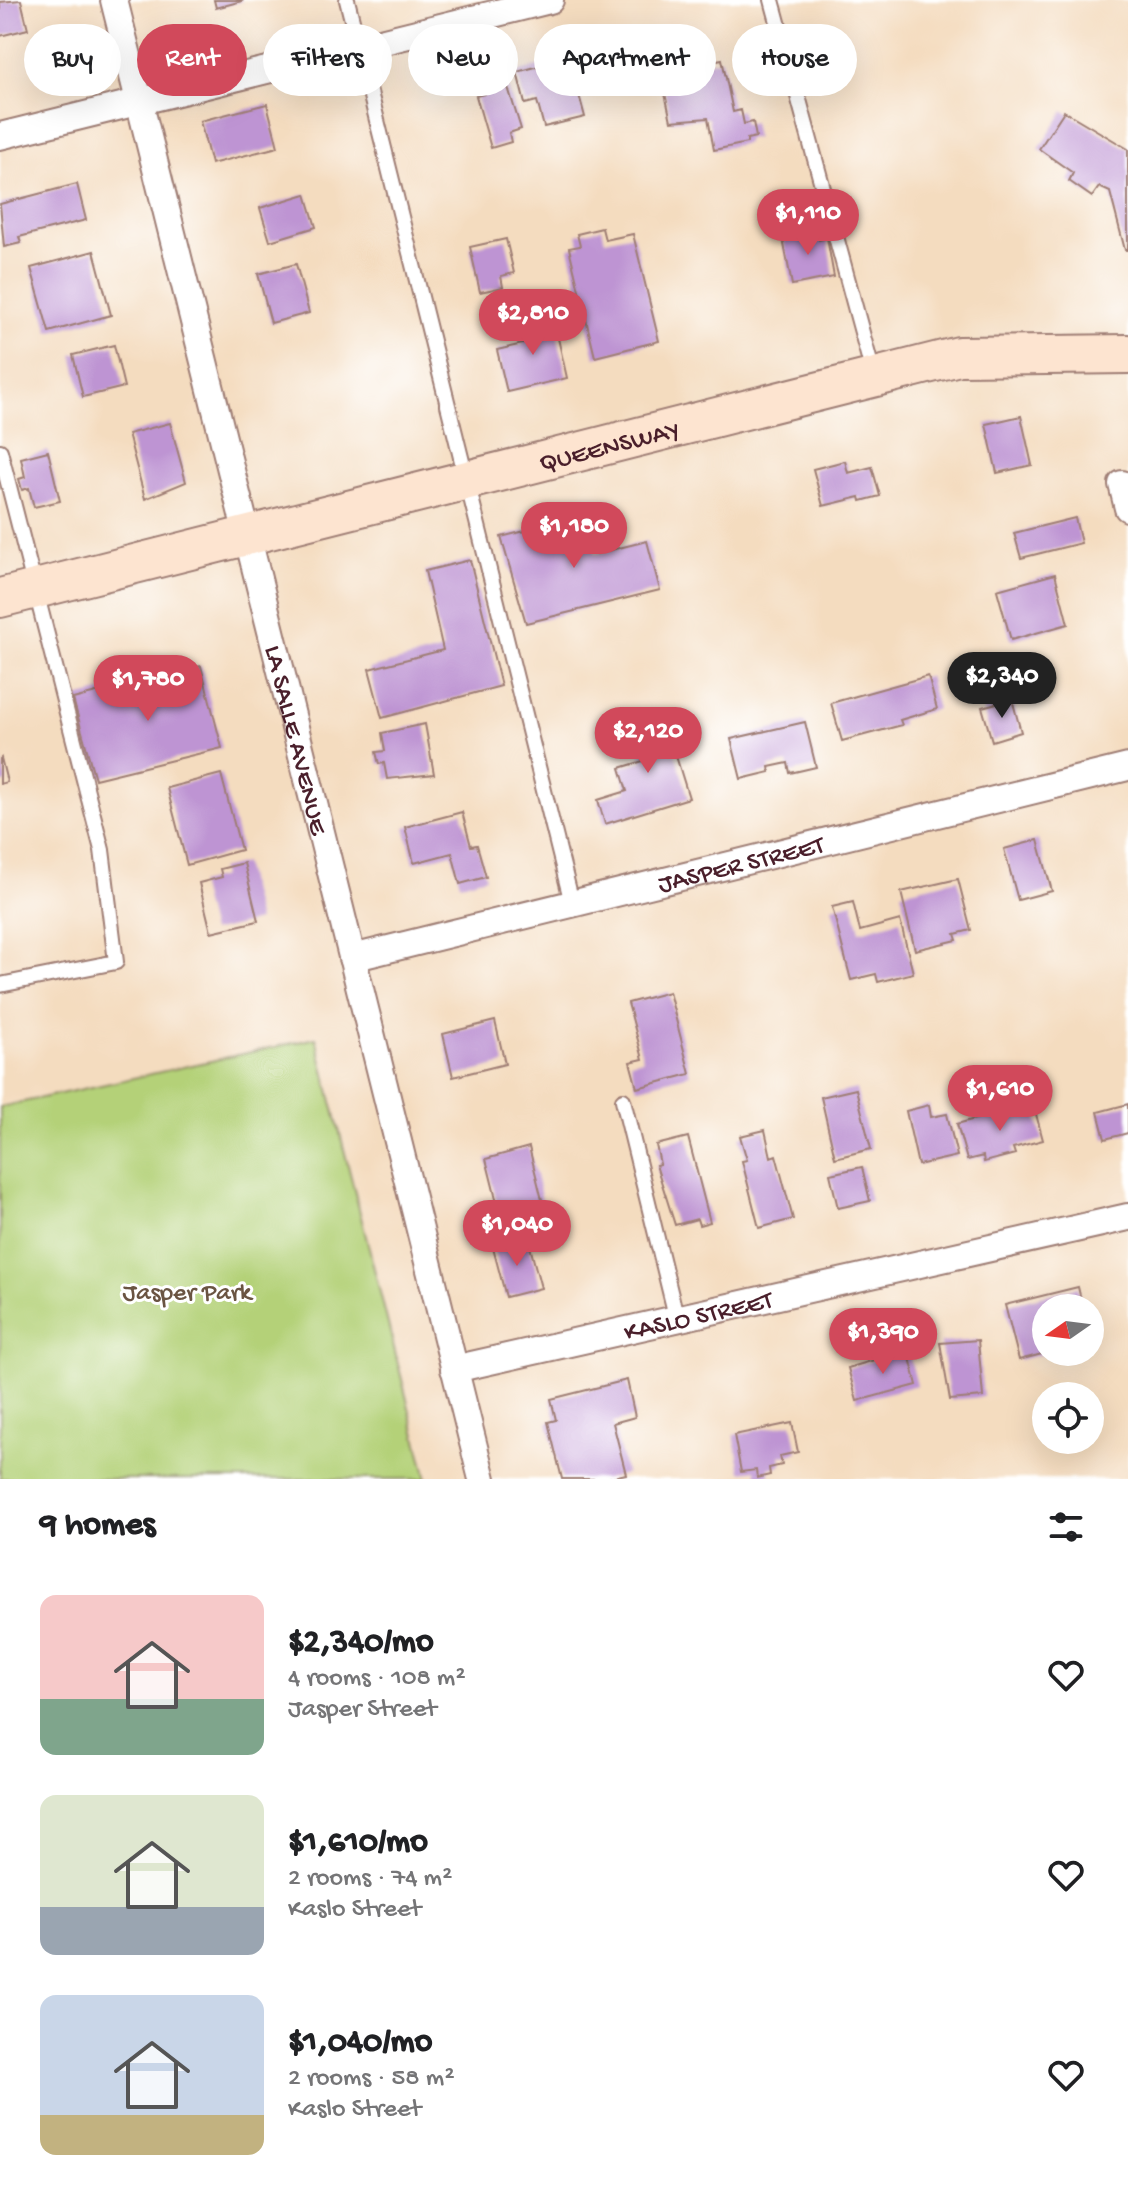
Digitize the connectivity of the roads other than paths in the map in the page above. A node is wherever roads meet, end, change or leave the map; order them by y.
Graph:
1 (114, 0) edge
2 (347, 0) edge
3 (550, 0) edge
4 (772, 0) edge
5 (353, 24) edge
6 (392, 41) edge
7 (263, 72) edge
8 (371, 96) edge
9 (139, 102) junction
10 (0, 136) edge
11 (1128, 354) edge
12 (874, 377) junction
13 (0, 451) edge
14 (467, 480) junction
15 (248, 535) junction
16 (38, 588) junction
17 (0, 598) edge
18 (1128, 767) edge
19 (572, 903) junction
20 (352, 958) junction
21 (0, 985) edge
22 (623, 1100) dead end
23 (1128, 1217) edge
24 (676, 1316) junction
25 (454, 1369) junction
26 (482, 1479) edge

1 - 9 street, LA SALLE AVENUE
2 - 5 lane
3 - 6 street
4 - 12 lane
7 - 9 street
8 - 14 lane
9 - 10 street
9 - 15 street, LA SALLE AVENUE
11 - 12 main road, QUEENSWAY
12 - 14 main road, QUEENSWAY
13 - 16 lane
14 - 15 main road, QUEENSWAY
14 - 19 lane
15 - 16 main road, QUEENSWAY
15 - 20 street, LA SALLE AVENUE
16 - 17 main road, QUEENSWAY
16 - 21 lane
18 - 19 street, JASPER STREET
19 - 20 street, JASPER STREET
20 - 25 street, LA SALLE AVENUE
22 - 24 lane
23 - 24 street, KASLO STREET
24 - 25 street, KASLO STREET
25 - 26 street, LA SALLE AVENUE

